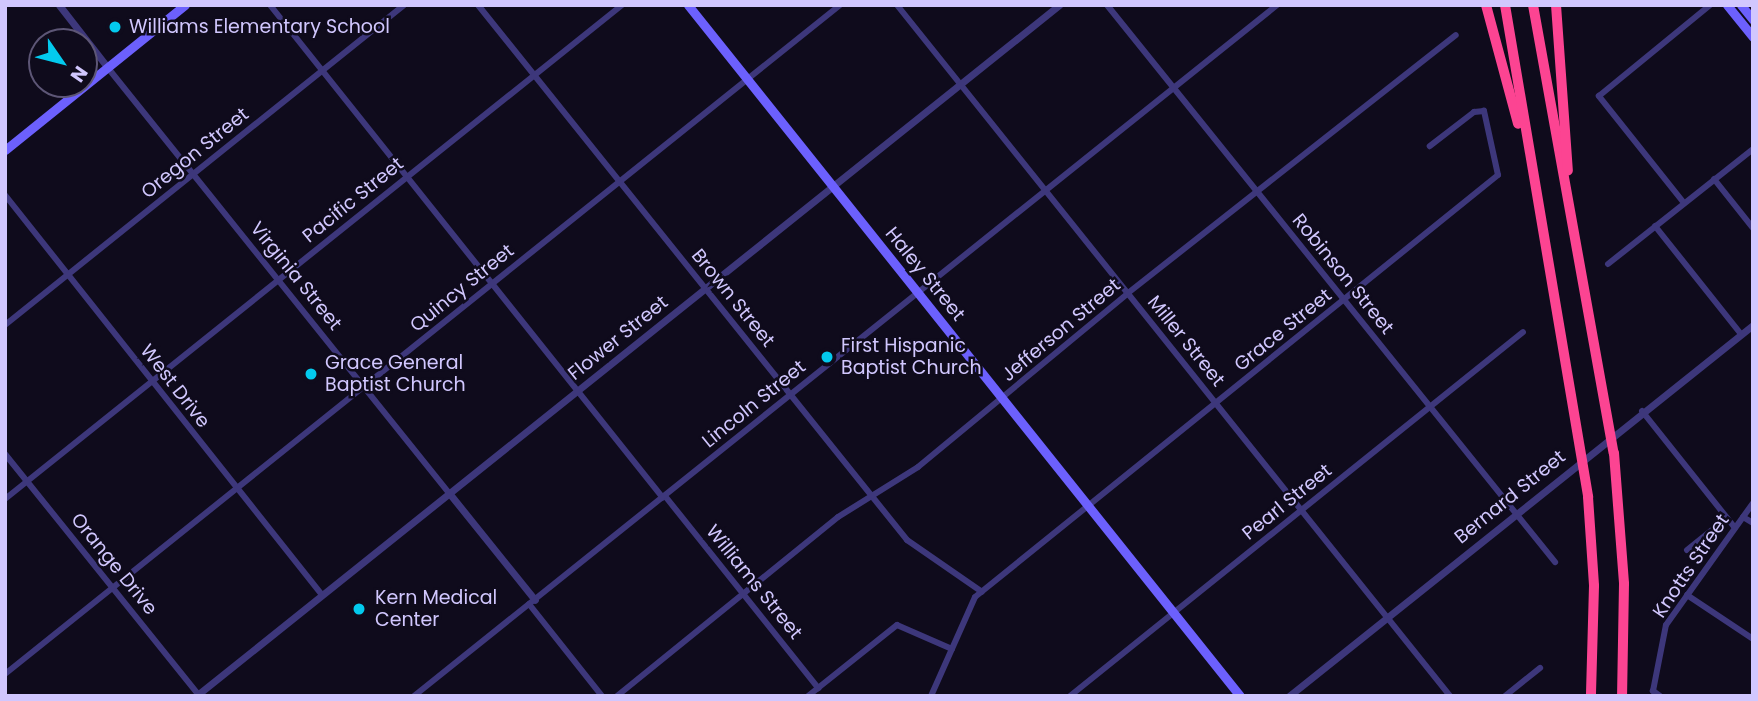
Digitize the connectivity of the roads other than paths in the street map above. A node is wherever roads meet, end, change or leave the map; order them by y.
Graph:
1 (59, 5) edge
2 (185, 5) edge
3 (270, 5) edge
4 (404, 5) edge
5 (478, 5) edge
6 (622, 5) edge
7 (688, 5) edge
8 (840, 5) edge
9 (897, 5) edge
10 (1059, 5) edge
11 (1107, 5) edge
12 (1277, 5) edge
13 (1486, 5) edge
14 (1504, 5) edge
15 (1533, 5) edge
16 (1556, 5) edge
17 (1710, 5) edge
18 (1727, 5) edge
19 (1741, 5) edge
20 (1753, 20) edge
21 (1456, 35) dead end
22 (1753, 37) edge
23 (108, 68) junction
24 (321, 72) junction
25 (534, 75) junction
26 (747, 80) junction
27 (960, 84) junction
28 (1173, 88) junction
29 (1430, 146) dead end
30 (1753, 149) edge
31 (5, 150) edge
32 (194, 174) junction
33 (407, 178) junction
34 (1714, 179) junction
35 (620, 182) junction
36 (1535, 184) junction
37 (833, 186) junction
38 (1046, 191) junction
39 (1257, 193) junction
40 (5, 195) edge
41 (1684, 202) junction
42 (1572, 219) junction
43 (1655, 226) junction
44 (1753, 228) edge
45 (1608, 264) dead end
46 (70, 274) junction
47 (279, 280) junction
48 (492, 284) junction
49 (705, 289) junction
50 (918, 293) junction
51 (1128, 293) junction
52 (1344, 301) junction
53 (5, 325) edge
54 (1753, 325) edge
55 (1523, 332) dead end
56 (1741, 334) junction
57 (151, 382) junction
58 (364, 387) junction
59 (577, 391) junction
60 (791, 395) junction
61 (1003, 399) junction
62 (1217, 404) junction
63 (1429, 407) junction
64 (1642, 411) junction
65 (5, 454) edge
66 (27, 481) junction
67 (236, 489) junction
68 (449, 493) junction
69 (664, 497) junction
70 (875, 497) junction
71 (5, 499) edge
72 (1753, 503) edge
73 (1089, 506) junction
74 (1302, 510) junction
75 (1514, 514) junction
76 (1743, 517) junction
77 (1727, 518) junction
78 (1753, 523) edge
79 (1735, 528) junction
80 (1687, 550) dead end
81 (1555, 562) dead end
82 (113, 588) junction
83 (982, 592) junction
84 (322, 595) junction
85 (743, 595) junction
86 (1687, 595) junction
87 (532, 602) junction
88 (1174, 613) junction
89 (1387, 617) junction
90 (1753, 639) edge
91 (952, 649) junction
92 (1539, 668) dead end
93 (5, 674) edge
94 (818, 688) junction
95 (197, 695) edge
96 (414, 696) edge
97 (602, 696) edge
98 (617, 696) edge
99 (808, 696) edge
100 (931, 696) edge
101 (1070, 696) edge
102 (1240, 696) edge
103 (1289, 696) edge
104 (1450, 696) edge
105 (1505, 696) edge
106 (1591, 696) edge
107 (1622, 696) edge
108 (1660, 696) edge

1 - 23 street, Virginia Street
2 - 23 main road
3 - 24 street, Williams Street
4 - 24 street, Oregon Street
5 - 25 street, Brown Street
6 - 25 street, Pacific Street
7 - 26 main road, Haley Street
8 - 26 street, Quincy Street
9 - 27 street, Miller Street
10 - 27 street, Flower Street
11 - 28 street, Robinson Street
12 - 28 street, Lincoln Street
13 - 36 highway
14 - 36 highway
15 - 42 highway
16 - 42 highway
17 - 41 street
18 - 22 main road
19 - 20 main road
21 - 39 street, Jefferson Street
23 - 31 main road
23 - 32 street, Virginia Street
24 - 32 street, Oregon Street
24 - 33 street, Williams Street
25 - 33 street, Pacific Street
25 - 35 street, Brown Street
26 - 35 street, Quincy Street
26 - 37 main road, Haley Street
27 - 37 street, Flower Street
27 - 38 street, Miller Street
28 - 38 street, Lincoln Street
28 - 39 street, Robinson Street
29 - 52 street, Grace Street
30 - 34 street
32 - 46 street, Oregon Street
32 - 47 street, Virginia Street
33 - 47 street, Pacific Street
33 - 48 street, Williams Street
34 - 41 street
34 - 44 street
35 - 48 street, Quincy Street
35 - 49 street, Brown Street
36 - 106 highway
37 - 49 street, Flower Street
37 - 50 main road, Haley Street
38 - 50 street, Lincoln Street
38 - 51 street, Miller Street
39 - 51 street, Jefferson Street
39 - 52 street, Robinson Street
40 - 46 street, West Drive
41 - 43 street
42 - 107 highway
43 - 45 street
43 - 56 street
46 - 53 street, Oregon Street
46 - 57 street, West Drive
47 - 57 street, Pacific Street
47 - 58 street, Virginia Street
48 - 58 street, Quincy Street
48 - 59 street, Williams Street
49 - 59 street, Flower Street
49 - 60 street, Brown Street
50 - 60 street, Lincoln Street
50 - 61 main road, Haley Street
51 - 61 street, Jefferson Street
51 - 62 street, Miller Street
52 - 62 street, Grace Street
52 - 63 street, Robinson Street
54 - 56 street, Bernard Street
55 - 63 street, Pearl Street
56 - 64 street, Bernard Street
57 - 66 street, Pacific Street
57 - 67 street, West Drive
58 - 67 street, Quincy Street
58 - 68 street, Virginia Street
59 - 68 street, Flower Street
59 - 69 street, Williams Street
60 - 69 street, Lincoln Street
60 - 70 street, Brown Street
61 - 70 street, Jefferson Street
61 - 73 main road, Haley Street
62 - 73 street, Grace Street
62 - 74 street, Miller Street
63 - 74 street, Pearl Street
63 - 75 street, Robinson Street
64 - 75 street, Bernard Street
64 - 77 street
65 - 66 street, Orange Drive
66 - 71 street, Pacific Street
66 - 82 street, Orange Drive
67 - 82 street, Quincy Street
67 - 84 street, West Drive
68 - 84 street, Flower Street
68 - 87 street, Virginia Street
69 - 85 street, Williams Street
69 - 87 street, Lincoln Street
70 - 83 street, Brown Street
70 - 85 street, Jefferson Street
72 - 76 street, Knotts Street
73 - 83 street, Grace Street
73 - 88 main road, Haley Street
74 - 88 street, Pearl Street
74 - 89 street, Miller Street
75 - 81 street, Robinson Street
75 - 89 street, Bernard Street
76 - 78 street
76 - 79 street, Knotts Street
77 - 79 street
77 - 80 street
79 - 86 street, Knotts Street
82 - 93 street, Quincy Street
82 - 95 street, Orange Drive
83 - 91 street
84 - 95 street, Flower Street
85 - 94 street, Williams Street
85 - 98 street, Jefferson Street
86 - 90 street
86 - 108 street, Knotts Street
87 - 96 street, Lincoln Street
87 - 97 street, Virginia Street
88 - 101 street, Pearl Street
88 - 102 main road, Haley Street
89 - 103 street, Bernard Street
89 - 104 street, Miller Street
91 - 94 street
91 - 100 street
92 - 105 street
94 - 99 street

